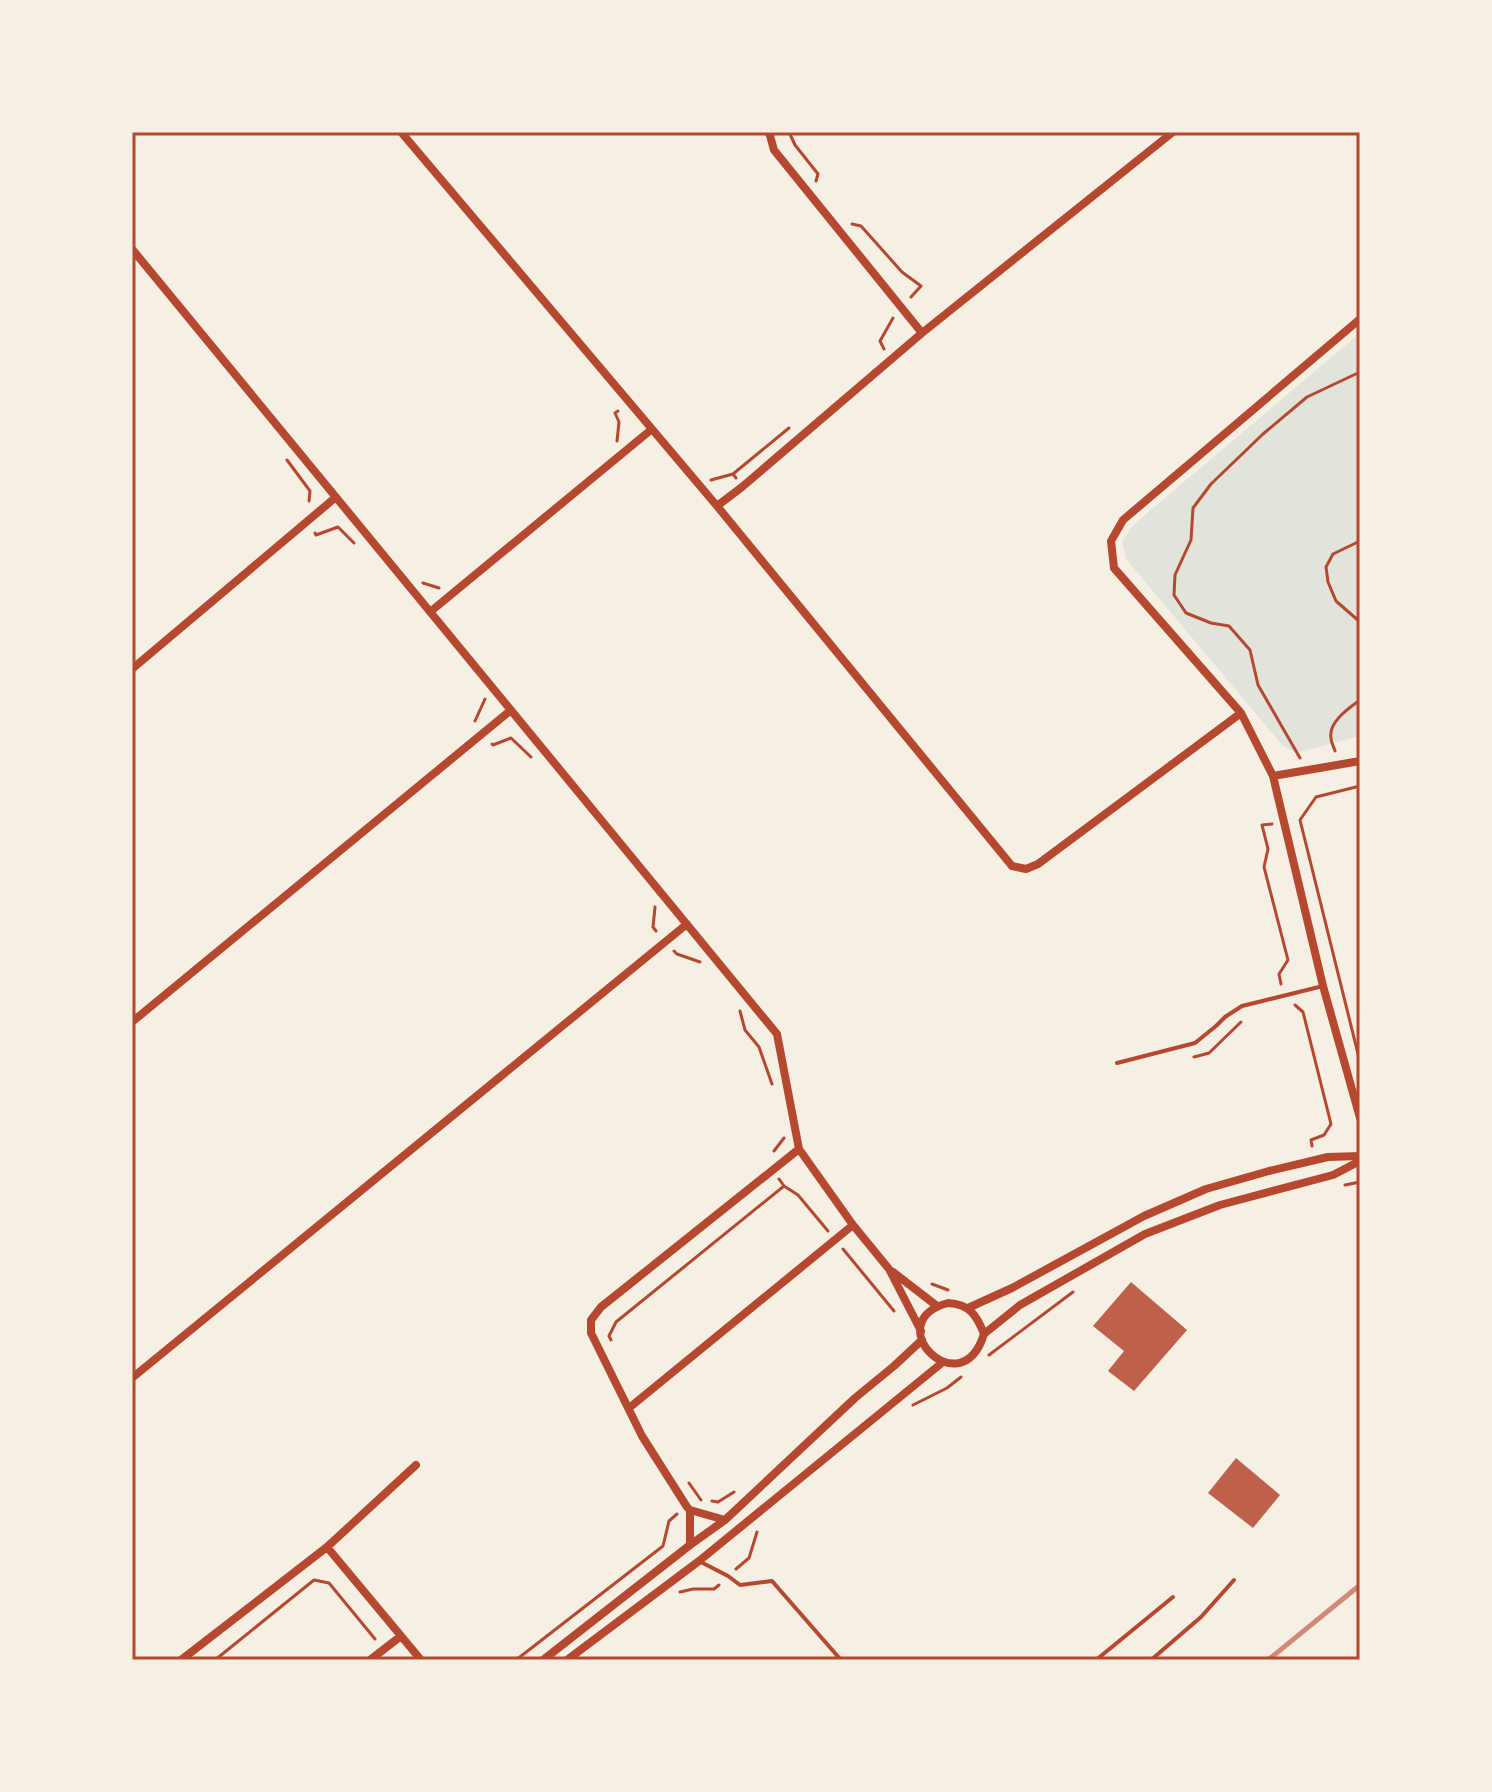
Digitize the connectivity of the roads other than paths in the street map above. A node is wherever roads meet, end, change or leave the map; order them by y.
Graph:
1 (401, 132) edge
2 (769, 132) edge
3 (1173, 132) edge
4 (132, 249) edge
5 (1360, 319) edge
6 (922, 333) junction
7 (652, 429) junction
8 (336, 497) junction
9 (717, 506) junction
10 (430, 612) junction
11 (132, 669) edge
12 (511, 710) junction
13 (1241, 713) junction
14 (1360, 761) edge
15 (1273, 776) junction
16 (687, 924) junction
17 (1323, 986) junction
18 (132, 1022) edge
19 (1117, 1063) dead end
20 (1360, 1118) edge
21 (799, 1149) junction
22 (1360, 1159) edge
23 (853, 1225) junction
24 (1115, 1232) junction
25 (1124, 1246) junction
26 (889, 1269) junction
27 (937, 1306) junction
28 (968, 1308) junction
29 (984, 1334) junction
30 (922, 1336) junction
31 (943, 1362) junction
32 (132, 1378) edge
33 (629, 1408) junction
34 (416, 1465) dead end
35 (688, 1509) junction
36 (725, 1520) junction
37 (690, 1545) junction
38 (327, 1547) junction
39 (699, 1561) junction
40 (1234, 1580) dead end
41 (1173, 1597) dead end
42 (401, 1636) junction
43 (181, 1660) edge
44 (370, 1660) edge
45 (421, 1660) edge
46 (543, 1660) edge
47 (567, 1660) edge
48 (841, 1660) edge
49 (1096, 1660) edge
50 (1151, 1660) edge

1 - 7 street
2 - 6 street
3 - 6 street
4 - 8 street
5 - 13 street
6 - 9 street
7 - 9 street
7 - 10 street
8 - 10 street
8 - 11 street
9 - 13 street
10 - 12 street
12 - 16 street
12 - 18 street
13 - 15 street
14 - 15 street
15 - 17 street
16 - 21 street
16 - 32 street
17 - 19 lane
17 - 20 street
21 - 23 street
21 - 33 street
22 - 24 street
22 - 25 street
23 - 26 street
23 - 33 street
24 - 25 street
24 - 28 street
25 - 29 street
26 - 27 street
26 - 30 street
27 - 28 street
27 - 30 street
28 - 29 street
29 - 31 street
30 - 31 street
30 - 36 street
31 - 39 street
33 - 35 street
34 - 38 street
35 - 36 street
35 - 37 street
36 - 37 street
37 - 46 street
38 - 42 street
38 - 43 street
39 - 47 street
39 - 48 lane
40 - 50 lane
41 - 49 lane
42 - 44 street
42 - 45 street

